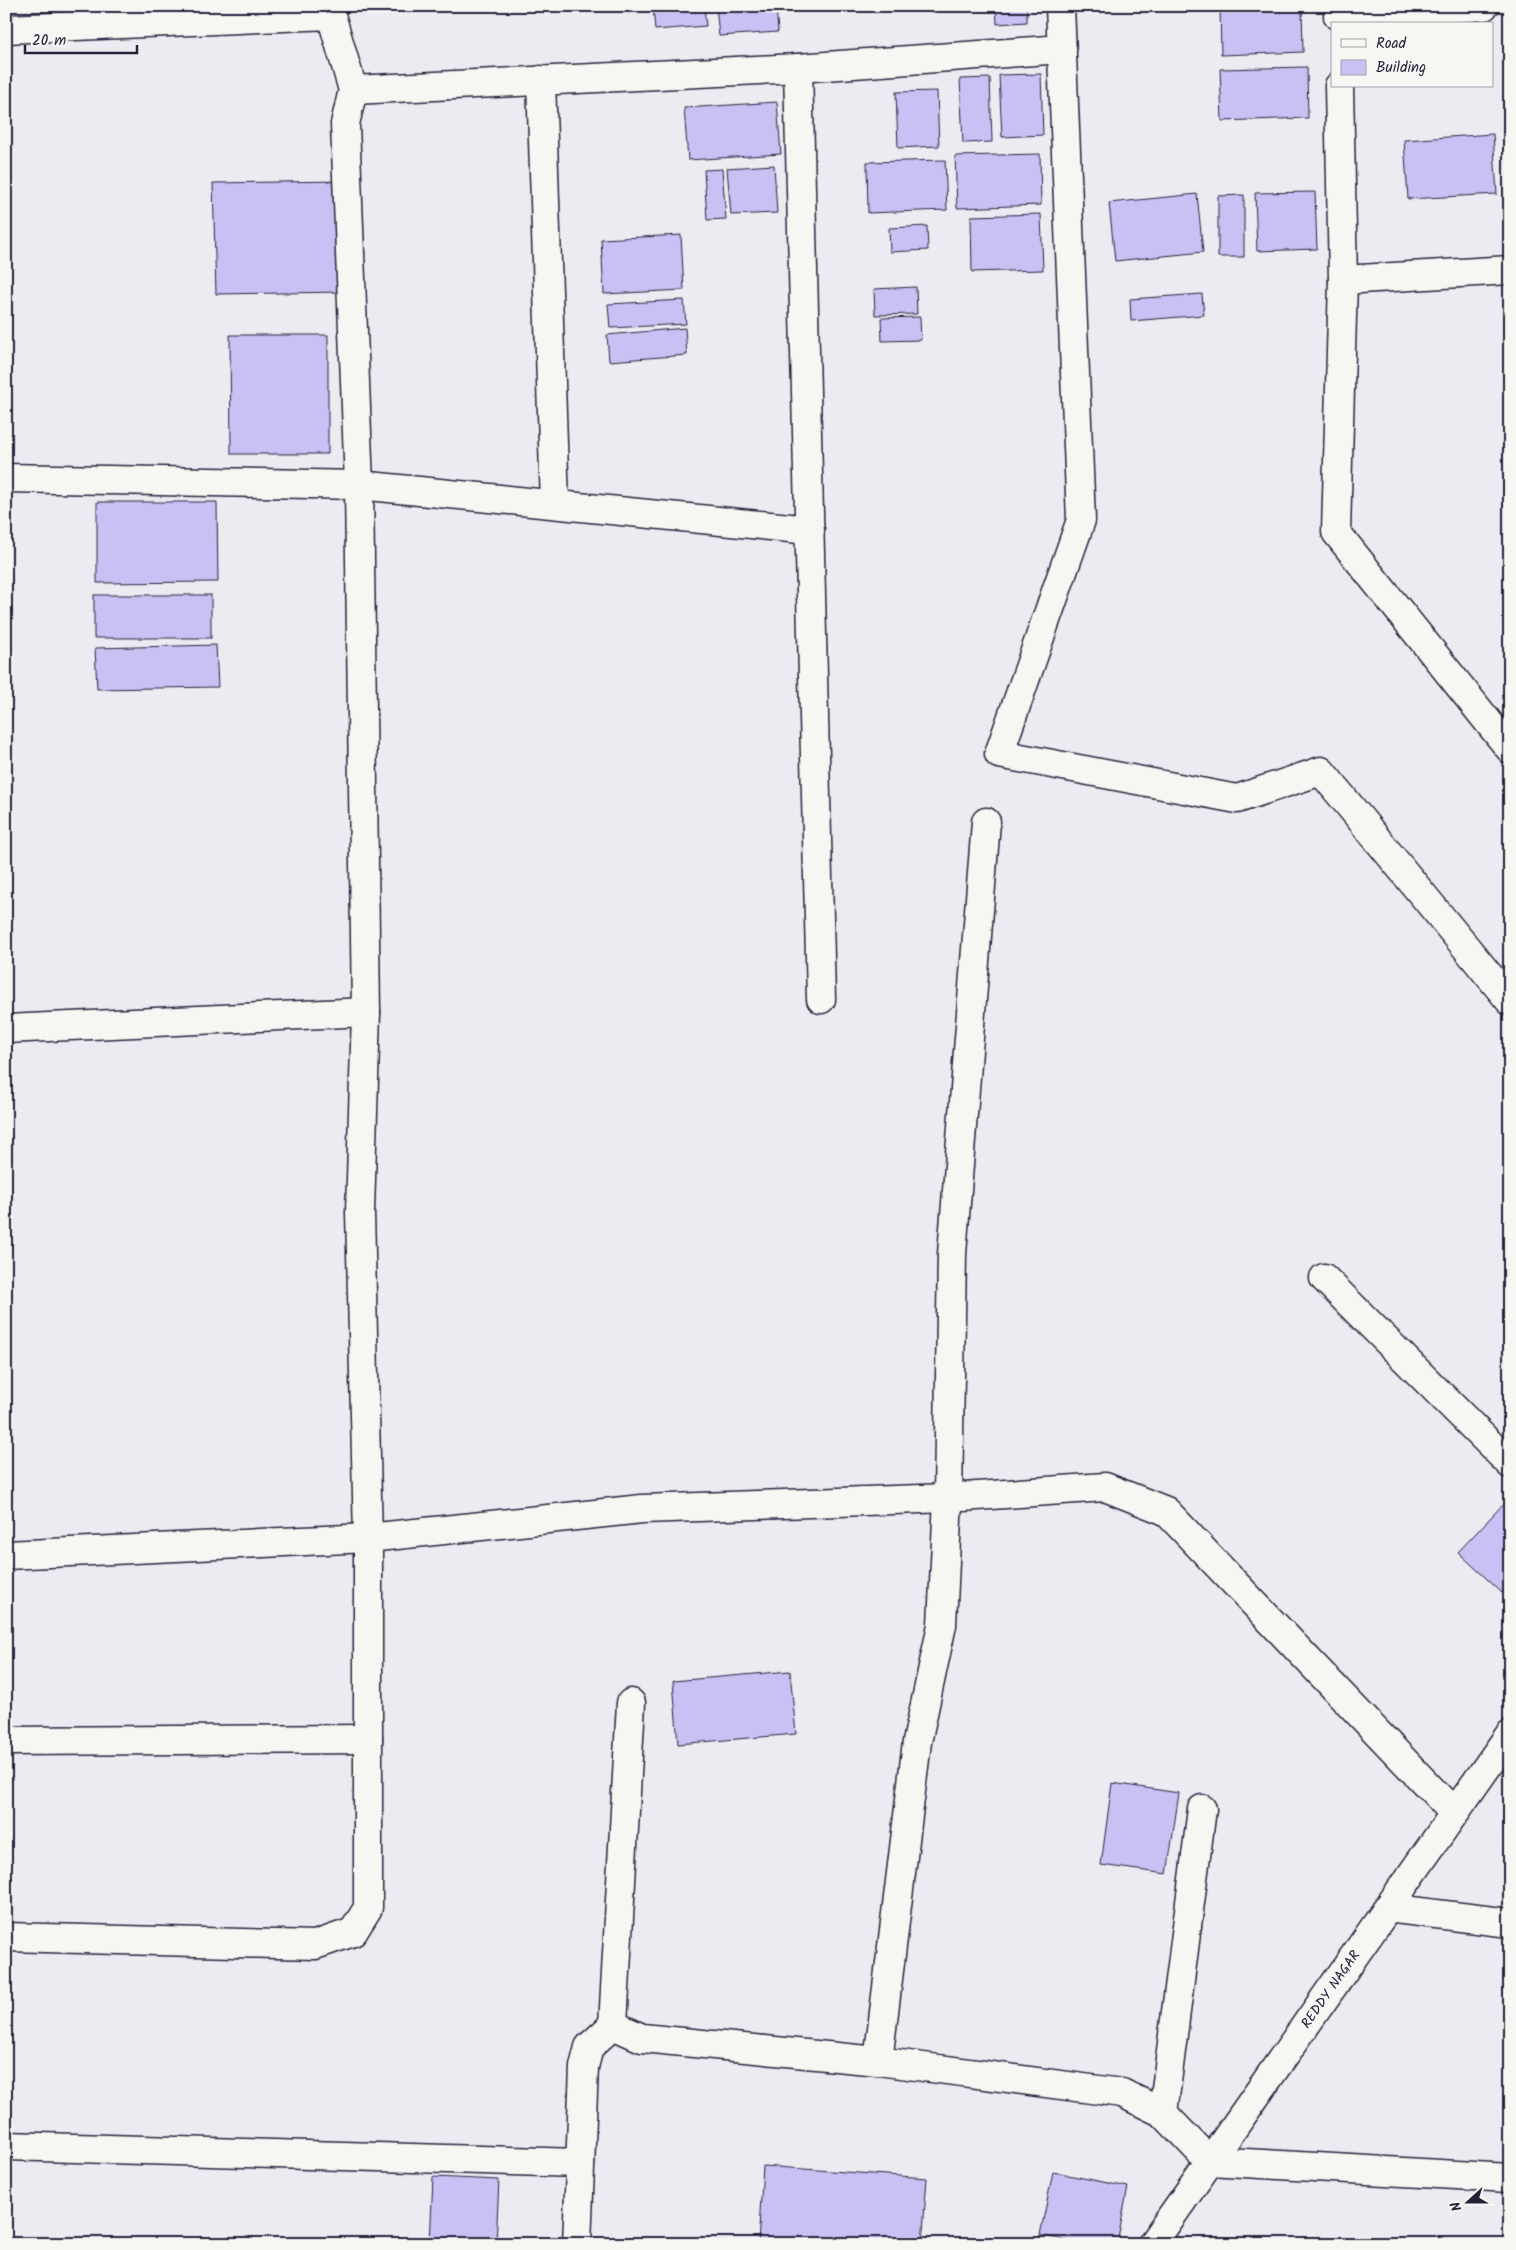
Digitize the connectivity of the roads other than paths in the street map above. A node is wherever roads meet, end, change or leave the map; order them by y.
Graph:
1 (1060, 6) edge
2 (1484, 6) edge
3 (331, 11) edge
4 (1338, 16) edge
5 (6, 28) edge
6 (1062, 50) junction
7 (798, 68) junction
8 (541, 80) junction
9 (1339, 88) edge
10 (353, 90) junction
11 (1510, 270) edge
12 (1342, 280) junction
13 (6, 478) edge
14 (360, 485) junction
15 (554, 504) junction
16 (810, 530) junction
17 (1510, 749) edge
18 (986, 822) dead end
19 (821, 999) dead end
20 (1510, 1001) edge
21 (366, 1012) junction
22 (6, 1028) edge
23 (1324, 1278) dead end
24 (1510, 1464) edge
25 (948, 1498) junction
26 (368, 1538) junction
27 (6, 1555) edge
28 (631, 1703) dead end
29 (1510, 1734) edge
30 (368, 1739) junction
31 (6, 1741) edge
32 (1202, 1809) dead end
33 (1454, 1813) junction
34 (1387, 1908) junction
35 (1510, 1923) edge
36 (6, 1937) edge
37 (613, 2025) junction
38 (878, 2061) junction
39 (1163, 2113) junction
40 (6, 2146) edge
41 (1209, 2161) junction
42 (580, 2163) junction
43 (1510, 2178) edge
44 (577, 2244) edge
45 (1152, 2244) edge

1 - 6 street
2 - 4 street
3 - 5 street
3 - 10 street
6 - 7 street
6 - 20 street
7 - 8 street
7 - 16 street
8 - 10 street
8 - 15 street
9 - 12 street
10 - 14 street
11 - 12 street
12 - 17 street
13 - 14 street
14 - 15 street
14 - 21 street
15 - 16 street
16 - 19 street
18 - 25 street
21 - 22 street
21 - 26 street
23 - 24 street
25 - 26 street
25 - 33 street
25 - 38 street
26 - 27 street
26 - 30 street
28 - 37 street
29 - 33 street, REDDY NAGAR
30 - 31 street
30 - 36 street
32 - 39 street
33 - 34 street, REDDY NAGAR
34 - 35 street
34 - 41 street, REDDY NAGAR
37 - 38 street
37 - 42 street
38 - 39 street
39 - 41 street
40 - 42 street
41 - 43 street
41 - 45 street, REDDY NAGAR
42 - 44 street

